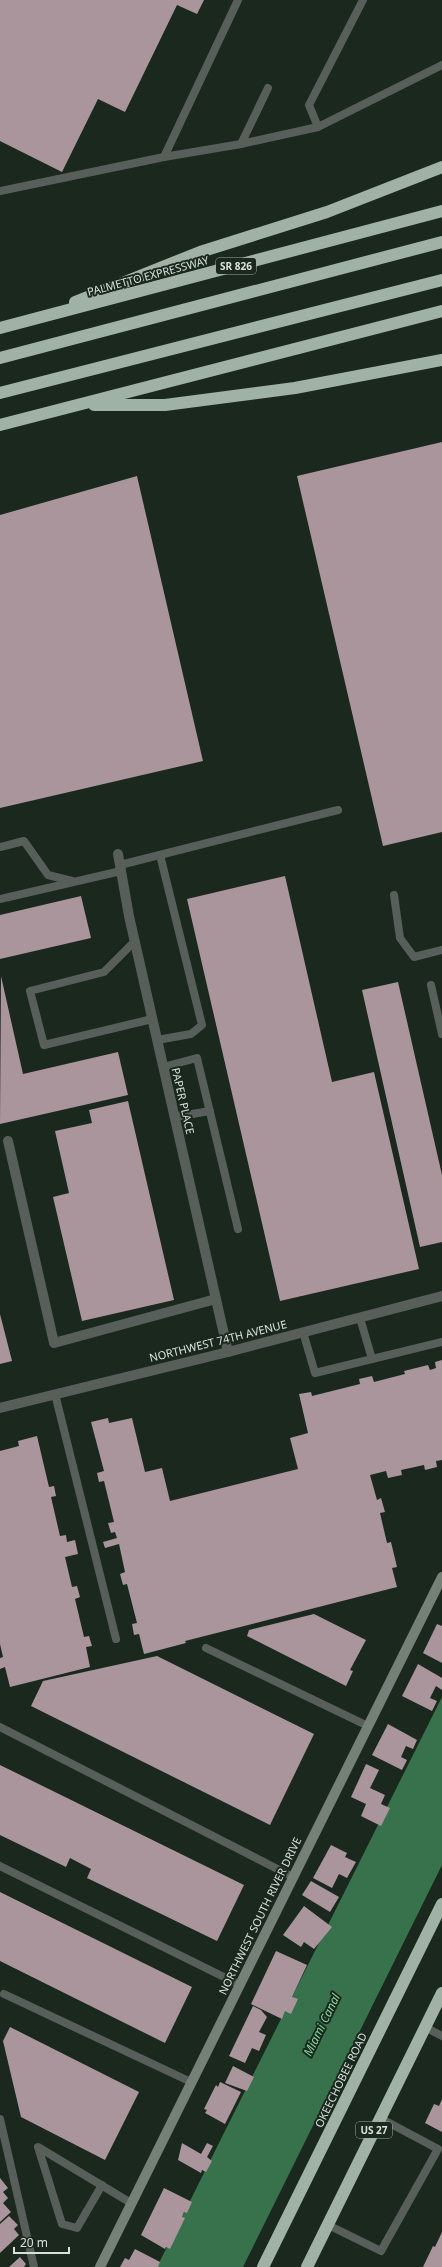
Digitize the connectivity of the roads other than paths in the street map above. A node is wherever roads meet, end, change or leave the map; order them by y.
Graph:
1 (238, 0) edge
2 (363, 0) edge
3 (442, 65) edge
4 (268, 88) dead end
5 (318, 127) junction
6 (241, 144) junction
7 (164, 157) junction
8 (442, 167) edge
9 (0, 191) edge
10 (442, 211) edge
11 (442, 242) edge
12 (442, 280) edge
13 (442, 311) edge
14 (29, 320) junction
15 (0, 328) edge
16 (0, 358) edge
17 (442, 360) edge
18 (0, 394) edge
19 (75, 405) junction
20 (0, 425) edge
21 (338, 810) dead end
22 (0, 847) edge
23 (118, 854) dead end
24 (160, 855) junction
25 (120, 868) junction
26 (75, 882) junction
27 (394, 895) dead end
28 (0, 899) edge
29 (135, 941) junction
30 (442, 950) edge
31 (431, 985) dead end
32 (152, 1019) junction
33 (442, 1034) edge
34 (157, 1040) junction
35 (163, 1067) junction
36 (210, 1111) junction
37 (174, 1117) junction
38 (8, 1141) dead end
39 (238, 1229) dead end
40 (442, 1296) edge
41 (216, 1299) junction
42 (360, 1318) junction
43 (303, 1332) junction
44 (442, 1342) edge
45 (228, 1352) junction
46 (372, 1359) junction
47 (55, 1394) junction
48 (0, 1408) edge
49 (442, 1577) edge
50 (116, 1639) dead end
51 (206, 1648) dead end
52 (368, 1726) junction
53 (0, 1727) edge
54 (0, 1866) edge
55 (293, 1877) junction
56 (442, 1904) edge
57 (240, 1985) junction
58 (4, 1994) dead end
59 (442, 1994) edge
60 (425, 2027) junction
61 (442, 2036) edge
62 (191, 2082) junction
63 (380, 2118) junction
64 (0, 2119) edge
65 (102, 2185) junction
66 (131, 2203) junction
67 (328, 2225) junction
68 (34, 2267) edge
69 (100, 2267) edge
70 (263, 2267) edge
71 (307, 2267) edge

1 - 7 lane
2 - 5 lane
3 - 5 lane
4 - 6 lane
5 - 6 lane
6 - 7 lane
7 - 9 lane
8 - 14 highway
10 - 14 highway, PALMETTO EXPRESSWAY / SR 826
11 - 16 highway
12 - 18 highway
13 - 19 highway
14 - 15 highway, PALMETTO EXPRESSWAY / SR 826
17 - 19 highway
19 - 20 highway
21 - 24 lane
22 - 26 lane
23 - 25 street, PAPER PLACE
24 - 25 lane
24 - 34 lane
25 - 26 lane
25 - 29 street, PAPER PLACE
26 - 28 lane
27 - 30 lane
29 - 32 street, PAPER PLACE
29 - 32 lane
31 - 33 lane
32 - 34 street, PAPER PLACE
34 - 35 street, PAPER PLACE
35 - 36 lane
35 - 37 street, PAPER PLACE
36 - 37 lane
36 - 39 lane
37 - 41 street, PAPER PLACE
38 - 41 street
40 - 42 street, NORTHWEST 74TH AVENUE
41 - 45 street, PAPER PLACE
42 - 43 street, NORTHWEST 74TH AVENUE
42 - 46 lane
43 - 45 street, NORTHWEST 74TH AVENUE
43 - 46 lane
44 - 46 lane
45 - 47 street, NORTHWEST 74TH AVENUE
47 - 48 street, NORTHWEST 74TH AVENUE
47 - 50 lane
49 - 52 street, NORTHWEST SOUTH RIVER DRIVE
51 - 52 lane
52 - 55 street, NORTHWEST SOUTH RIVER DRIVE
53 - 55 lane
54 - 57 lane
55 - 57 street, NORTHWEST SOUTH RIVER DRIVE
56 - 70 highway, OKEECHOBEE ROAD
57 - 62 street, NORTHWEST SOUTH RIVER DRIVE
58 - 62 lane
59 - 60 highway, US 27
60 - 61 lane
60 - 63 highway, US 27
62 - 66 street, NORTHWEST SOUTH RIVER DRIVE
63 - 67 highway, US 27
63 - 67 lane
64 - 68 lane
65 - 65 lane
65 - 66 lane
66 - 69 street, NORTHWEST SOUTH RIVER DRIVE
67 - 71 highway, US 27

